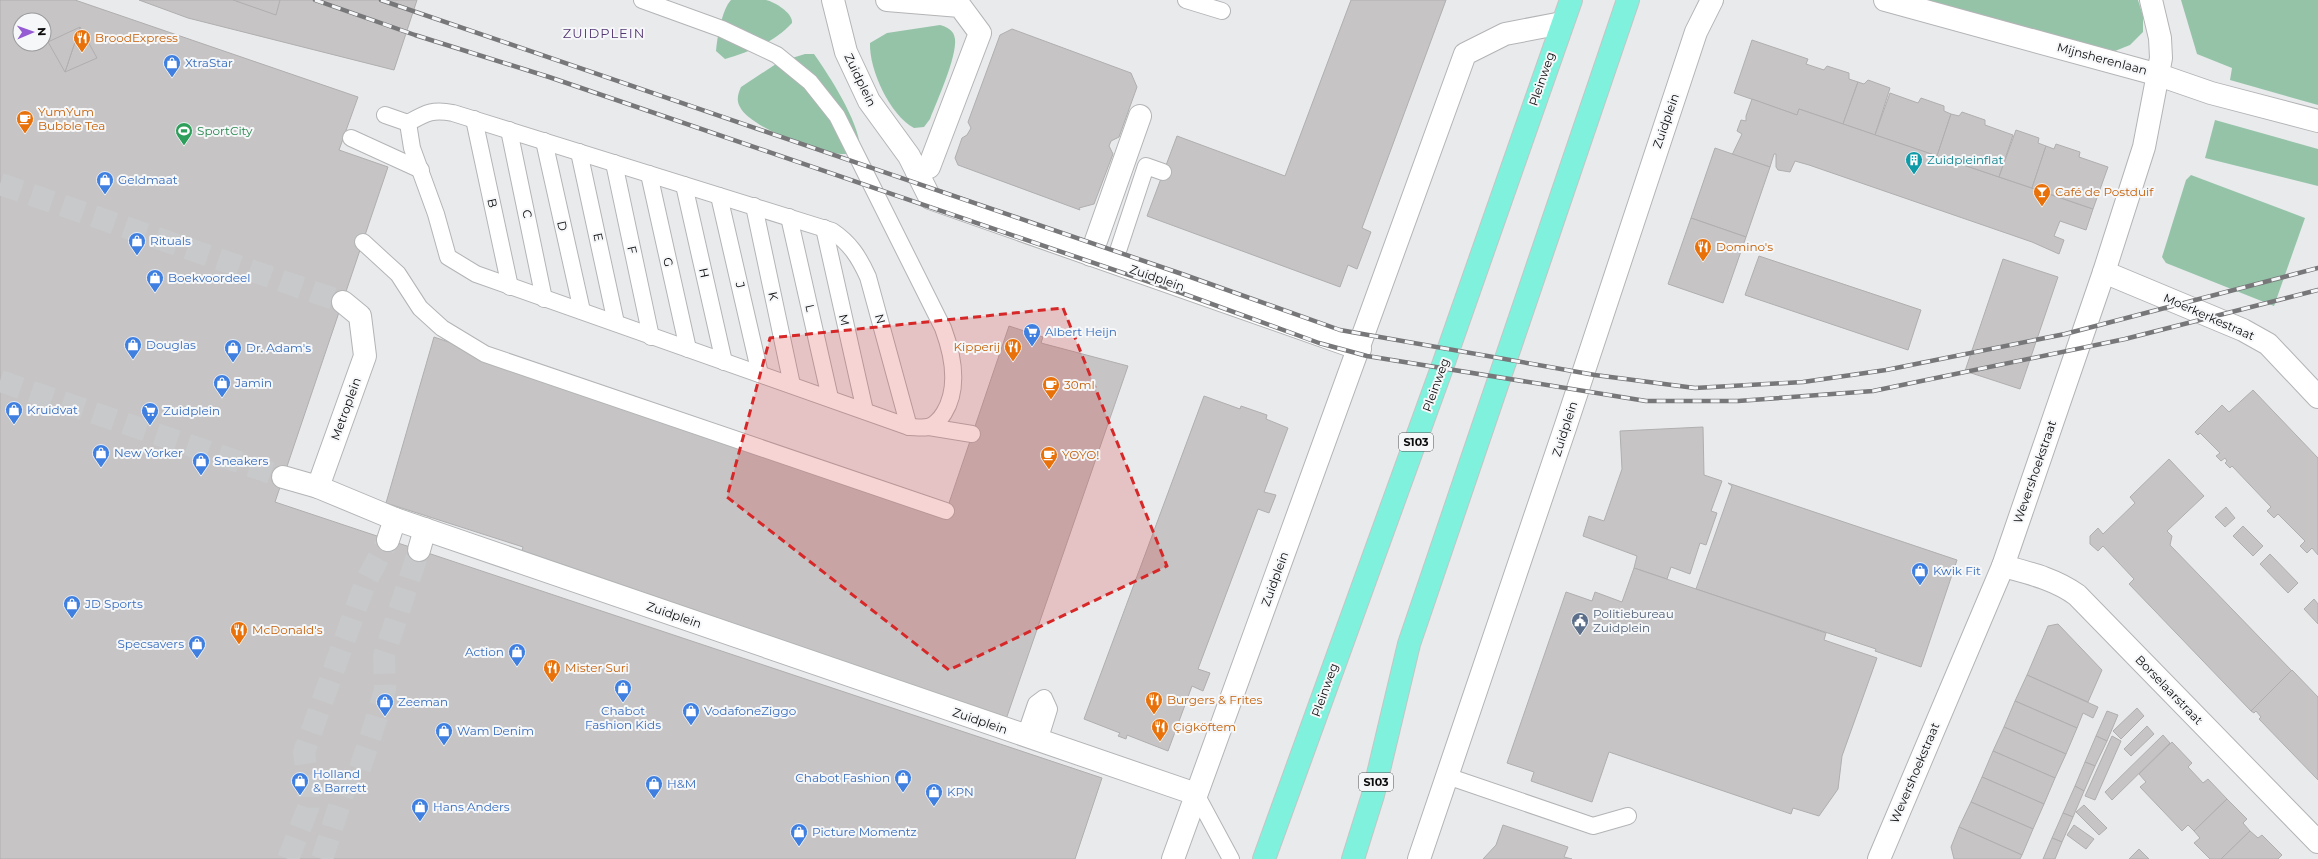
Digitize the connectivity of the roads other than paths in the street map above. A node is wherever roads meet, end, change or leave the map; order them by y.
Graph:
1 (642, 0) edge
2 (833, 0) edge
3 (887, 0) edge
4 (1186, 0) edge
5 (1571, 0) edge
6 (1628, 0) edge
7 (1712, 0) edge
8 (1885, 0) edge
9 (2151, 0) edge
10 (958, 3) edge
11 (1222, 11) dead end
12 (1562, 23) junction
13 (2159, 75) junction
14 (385, 116) dead end
15 (1140, 116) dead end
16 (474, 119) junction
17 (2318, 121) edge
18 (408, 123) junction
19 (509, 130) junction
20 (351, 138) dead end
21 (544, 141) junction
22 (579, 152) junction
23 (614, 163) junction
24 (421, 170) junction
25 (917, 172) junction
26 (1163, 172) dead end
27 (649, 174) junction
28 (684, 184) junction
29 (719, 196) junction
30 (754, 206) junction
31 (790, 217) junction
32 (824, 228) junction
33 (363, 242) dead end
34 (1101, 258) junction
35 (2104, 272) junction
36 (510, 287) junction
37 (544, 299) junction
38 (343, 302) tunnel mouth
39 (582, 311) junction
40 (616, 323) junction
41 (651, 337) junction
42 (688, 349) junction
43 (1360, 349) junction
44 (724, 362) junction
45 (760, 374) junction
46 (792, 385) junction
47 (2318, 397) edge
48 (830, 398) junction
49 (865, 411) junction
50 (909, 427) junction
51 (929, 427) junction
52 (972, 434) dead end
53 (283, 477) tunnel mouth
54 (318, 487) junction
55 (946, 511) dead end
56 (399, 514) junction
57 (427, 523) junction
58 (388, 540) tunnel mouth
59 (419, 550) tunnel mouth
60 (2003, 566) junction
61 (1447, 776) junction
62 (1196, 794) junction
63 (1628, 816) dead end
64 (2318, 842) edge
65 (1887, 855) edge
66 (1173, 859) edge
67 (1231, 859) edge
68 (1264, 859) edge
69 (1353, 859) edge
70 (1419, 859) edge

1 - 51 lane
2 - 25 street, Zuidplein
3 - 10 street
4 - 11 lane
5 - 12 main road, Pleinweg / S103
6 - 69 main road, S103
7 - 61 street, Zuidplein
8 - 13 street, Mijnsherenlaan
9 - 13 street, Wevershoekstraat
10 - 25 street
12 - 43 street, Zuidplein
12 - 68 main road, Pleinweg / S103
13 - 17 street, Mijnsherenlaan
13 - 35 street, Wevershoekstraat
14 - 18 lane
15 - 34 street
16 - 18 lane, N
16 - 19 lane, N
16 - 36 lane, B
18 - 24 lane
19 - 21 lane, N
19 - 37 lane, C
20 - 24 lane
21 - 22 lane, N
21 - 39 lane, D
22 - 23 lane, N
22 - 40 lane, E
23 - 27 lane, N
23 - 41 lane, F
24 - 36 lane
25 - 34 street, Zuidplein
26 - 34 lane
27 - 28 lane, N
27 - 42 lane, G
28 - 29 lane, N
28 - 44 lane, H
29 - 30 lane, N
29 - 45 lane, J
30 - 31 lane, N
30 - 46 lane, K
31 - 32 lane, N
31 - 48 lane, L
32 - 49 lane, M
32 - 50 lane, N
33 - 55 lane
34 - 43 street, Zuidplein
35 - 47 street, Moerkerkestraat
35 - 60 street, Wevershoekstraat
36 - 37 lane
37 - 39 lane
38 - 54 street, Metroplein
39 - 40 lane
40 - 41 lane
41 - 42 lane
42 - 44 lane
43 - 62 street, Zuidplein
44 - 45 lane
45 - 46 lane
46 - 48 lane
48 - 49 lane
49 - 50 lane
50 - 51 lane
51 - 52 lane
53 - 54 street
54 - 56 street, Zuidplein
56 - 57 street, Zuidplein
56 - 58 street
57 - 59 street
57 - 62 street, Zuidplein
60 - 64 street, Borselaarstraat
60 - 65 street, Wevershoekstraat
61 - 63 lane
61 - 70 street, Zuidplein
62 - 66 street
62 - 67 lane

